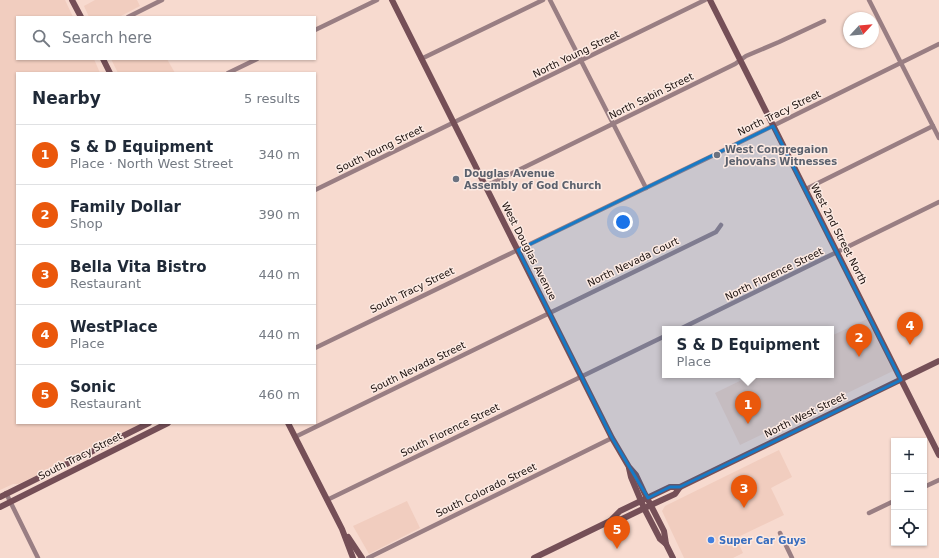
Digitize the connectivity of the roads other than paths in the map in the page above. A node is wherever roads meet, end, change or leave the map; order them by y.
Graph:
1 (72, 0) edge
2 (162, 0) edge
3 (377, 0) edge
4 (392, 0) edge
5 (543, 0) edge
6 (550, 0) edge
7 (706, 0) edge
8 (710, 0) edge
9 (869, 0) edge
10 (80, 16) edge
11 (130, 16) edge
12 (824, 21) dead end
13 (316, 30) edge
14 (939, 44) edge
15 (421, 59) junction
16 (104, 60) edge
17 (255, 60) edge
18 (740, 60) junction
19 (581, 61) junction
20 (901, 63) junction
21 (110, 72) edge
22 (230, 72) edge
23 (454, 123) junction
24 (613, 124) junction
25 (773, 126) junction
26 (933, 126) junction
27 (939, 138) edge
28 (486, 186) junction
29 (646, 188) junction
30 (316, 190) edge
31 (806, 190) junction
32 (939, 202) edge
33 (721, 225) dead end
34 (518, 250) junction
35 (837, 253) junction
36 (549, 313) junction
37 (686, 326) edge
38 (662, 337) edge
39 (316, 348) edge
40 (939, 361) edge
41 (582, 377) junction
42 (901, 380) junction
43 (147, 424) edge
44 (166, 424) edge
45 (288, 424) edge
46 (295, 437) junction
47 (612, 438) junction
48 (939, 455) edge
49 (939, 480) edge
50 (927, 486) edge
51 (680, 487) junction
52 (6, 493) junction
53 (0, 497) edge
54 (327, 500) junction
55 (644, 500) junction
56 (10, 501) junction
57 (891, 502) edge
58 (651, 505) junction
59 (0, 507) edge
60 (644, 508) junction
61 (869, 513) dead end
62 (610, 521) junction
63 (342, 529) junction
64 (780, 533) dead end
65 (666, 544) junction
66 (38, 558) edge
67 (353, 558) edge
68 (362, 558) edge
69 (368, 558) edge
70 (534, 558) edge
71 (673, 558) edge
72 (792, 558) edge

1 - 10 street
2 - 11 street
3 - 13 street
4 - 15 street, West Douglas Avenue
5 - 15 street
6 - 19 street
7 - 19 street, North Young Street
8 - 18 street, West 2nd Street North
9 - 20 street
12 - 18 street, North Sabin Street
14 - 20 street, North Tracy Street
15 - 23 street, West Douglas Avenue
16 - 21 street
17 - 22 street
18 - 24 street, North Sabin Street
18 - 25 street, West 2nd Street North
19 - 23 street, North Young Street
19 - 24 street
20 - 25 street, North Tracy Street
20 - 26 street
23 - 28 street, West Douglas Avenue
23 - 30 street, South Young Street
24 - 28 street, North Sabin Street
24 - 29 street
25 - 29 street, North Tracy Street
25 - 31 street, West 2nd Street North
26 - 27 street
26 - 31 street
28 - 34 street, West Douglas Avenue
29 - 34 street, North Tracy Street
31 - 35 street, West 2nd Street North
32 - 35 street, North Florence Street
33 - 36 street, North Nevada Court
34 - 36 street, West Douglas Avenue
34 - 39 street, South Tracy Street
35 - 37 street, North Florence Street
35 - 42 street, West 2nd Street North
36 - 41 street, West Douglas Avenue
36 - 46 street, South Nevada Street
38 - 41 street
40 - 42 street, North West Street
41 - 47 street, West Douglas Avenue
41 - 54 street, South Florence Street
42 - 48 street, West 2nd Street North
42 - 51 street, North West Street
43 - 52 street, South Tracy Street
44 - 56 street, South Tracy Street
45 - 46 street
46 - 54 street
47 - 55 street, West Douglas Avenue
47 - 69 street, South Colorado Street
49 - 50 street
51 - 55 street, North West Street
51 - 58 street, North West Street
52 - 53 street, South Tracy Street
52 - 56 street
54 - 63 street
55 - 58 street, West Douglas Avenue
55 - 60 street, West Douglas Avenue
55 - 62 street, North West Street
56 - 59 street, South Tracy Street
56 - 66 street
57 - 61 street
58 - 60 street, North West Street
58 - 65 street, West Douglas Avenue
60 - 62 street, North West Street
60 - 65 street, West Douglas Avenue
62 - 70 street
63 - 67 street
63 - 68 street
64 - 72 street
65 - 71 street, West Douglas Avenue

